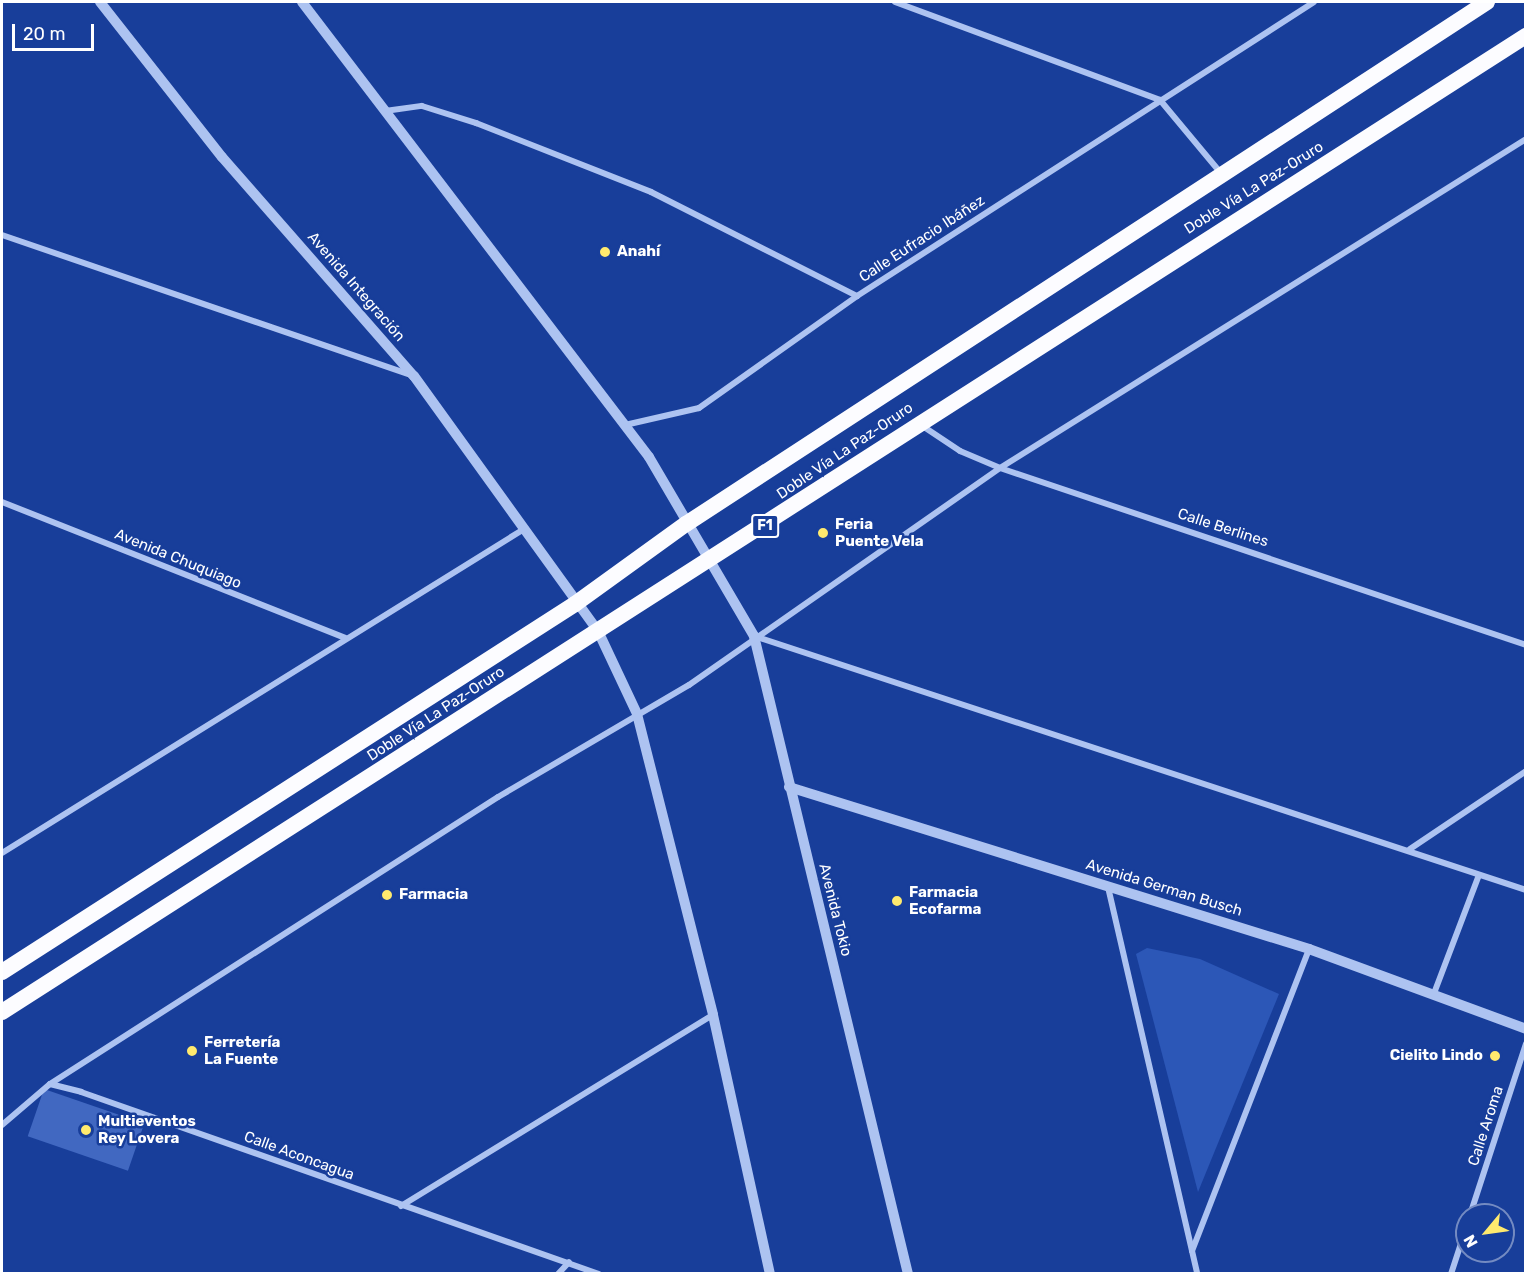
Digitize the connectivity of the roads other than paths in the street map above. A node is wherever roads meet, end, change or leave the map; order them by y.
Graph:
1 (100, 2) edge
2 (302, 2) edge
3 (895, 2) edge
4 (1314, 2) edge
5 (1487, 2) edge
6 (1526, 36) edge
7 (1160, 100) junction
8 (381, 111) junction
9 (1526, 139) edge
10 (1220, 171) junction
11 (2, 235) edge
12 (856, 296) junction
13 (414, 376) junction
14 (918, 423) junction
15 (625, 425) junction
16 (1000, 468) junction
17 (2, 502) edge
18 (686, 524) junction
19 (524, 529) junction
20 (713, 560) junction
21 (575, 604) junction
22 (598, 631) junction
23 (754, 636) junction
24 (345, 638) junction
25 (1526, 645) edge
26 (637, 714) junction
27 (1526, 771) edge
28 (789, 787) junction
29 (1410, 849) junction
30 (2, 853) edge
31 (1479, 875) junction
32 (1108, 886) junction
33 (1526, 890) edge
34 (1310, 949) junction
35 (2, 972) edge
36 (1433, 996) junction
37 (2, 1012) edge
38 (713, 1015) junction
39 (1526, 1029) edge
40 (1526, 1044) edge
41 (50, 1084) junction
42 (2, 1125) edge
43 (1474, 1203) edge
44 (401, 1206) junction
45 (1192, 1252) junction
46 (569, 1262) junction
47 (558, 1274) edge
48 (599, 1274) edge
49 (770, 1274) edge
50 (908, 1274) edge
51 (1197, 1274) edge

1 - 13 street, Avenida Integración
2 - 8 street
3 - 7 street
4 - 7 street, Calle Eufracio Ibáñez
5 - 10 highway, Doble Vía La Paz-Oruro
6 - 14 highway, Doble Vía La Paz-Oruro / F1
7 - 10 street
7 - 12 street, Calle Eufracio Ibáñez
8 - 12 street, Calle Eufracio Ibáñez
8 - 15 street
9 - 16 street
10 - 18 highway, Doble Vía La Paz-Oruro
11 - 13 street
12 - 15 street
13 - 19 street, Avenida Integración
14 - 16 street, Calle Berlines
14 - 20 highway, Doble Vía La Paz-Oruro / F1
15 - 18 street
16 - 23 street
16 - 25 street, Calle Berlines
17 - 24 street, Avenida Chuquiago
18 - 20 street
18 - 21 highway, Doble Vía La Paz-Oruro
19 - 21 street, Avenida Integración
19 - 24 street
20 - 22 highway, Doble Vía La Paz-Oruro / F1
20 - 23 street, Avenida Tokio
21 - 22 street
21 - 35 highway, Doble Vía La Paz-Oruro
22 - 26 street
22 - 37 highway, Doble Vía La Paz-Oruro / F1
23 - 26 street
23 - 28 street, Avenida Tokio
23 - 29 street
24 - 30 street
26 - 38 street
26 - 41 street
27 - 29 street
28 - 32 street, Avenida German Busch
28 - 50 street, Avenida Tokio
29 - 31 street
31 - 33 street
31 - 36 street
32 - 34 street, Avenida German Busch
32 - 45 street
34 - 36 street, Avenida German Busch
34 - 45 street
36 - 39 street, Avenida German Busch
38 - 44 street
38 - 49 street
40 - 43 street, Calle Aroma
41 - 42 street
41 - 44 street, Calle Aconcagua
44 - 46 street, Calle Aconcagua
45 - 51 street
46 - 47 street
46 - 48 street, Calle Aconcagua

